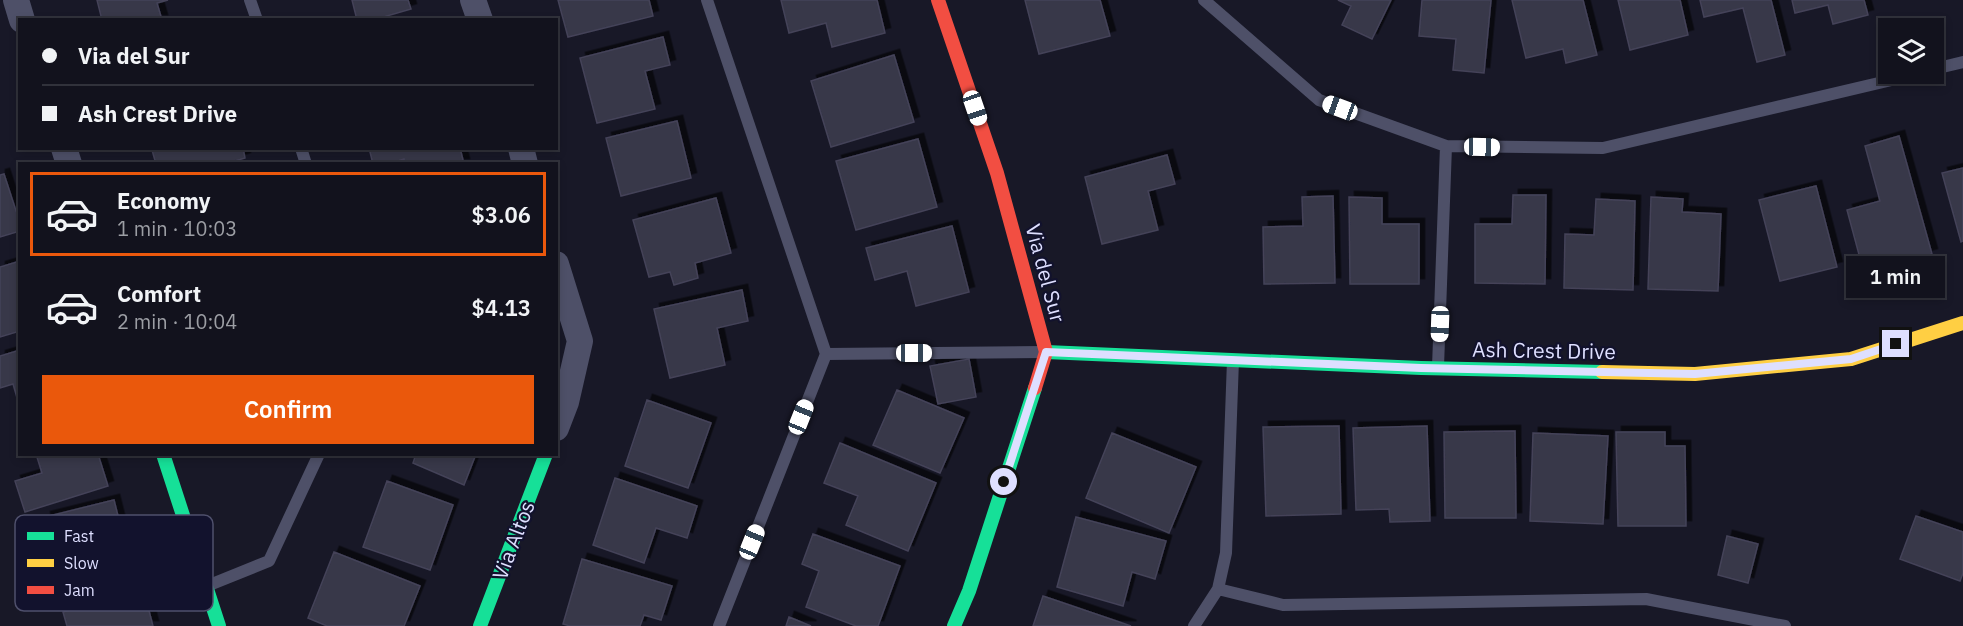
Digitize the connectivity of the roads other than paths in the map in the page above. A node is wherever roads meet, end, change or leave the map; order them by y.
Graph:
1 (16, 0) edge
2 (250, 0) edge
3 (474, 0) edge
4 (707, 0) edge
5 (938, 0) edge
6 (1204, 0) edge
7 (21, 18) edge
8 (256, 18) edge
9 (479, 18) edge
10 (1963, 62) edge
11 (1944, 67) edge
12 (1878, 83) edge
13 (1446, 146) junction
14 (558, 270) edge
15 (1963, 323) edge
16 (1046, 352) junction
17 (826, 354) junction
18 (1233, 360) junction
19 (1438, 368) junction
20 (558, 423) edge
21 (164, 456) edge
22 (318, 456) edge
23 (545, 456) edge
24 (183, 515) edge
25 (213, 583) edge
26 (1218, 589) junction
27 (213, 608) edge
28 (219, 626) edge
29 (480, 626) edge
30 (719, 626) edge
31 (954, 626) edge
32 (1194, 626) edge
33 (1785, 626) edge

1 - 7 street
2 - 8 lane
3 - 9 street
4 - 17 lane
5 - 16 street, Via del Sur
6 - 13 lane
10 - 11 lane
12 - 13 lane
13 - 19 lane
14 - 20 street
15 - 19 street, Ash Crest Drive
16 - 17 lane
16 - 18 street, Ash Crest Drive
16 - 31 street, Via del Sur
17 - 30 lane
18 - 19 street, Ash Crest Drive
18 - 26 lane
21 - 24 street
22 - 25 lane
23 - 29 street, Via Altos
26 - 32 lane
26 - 33 lane
27 - 28 street

